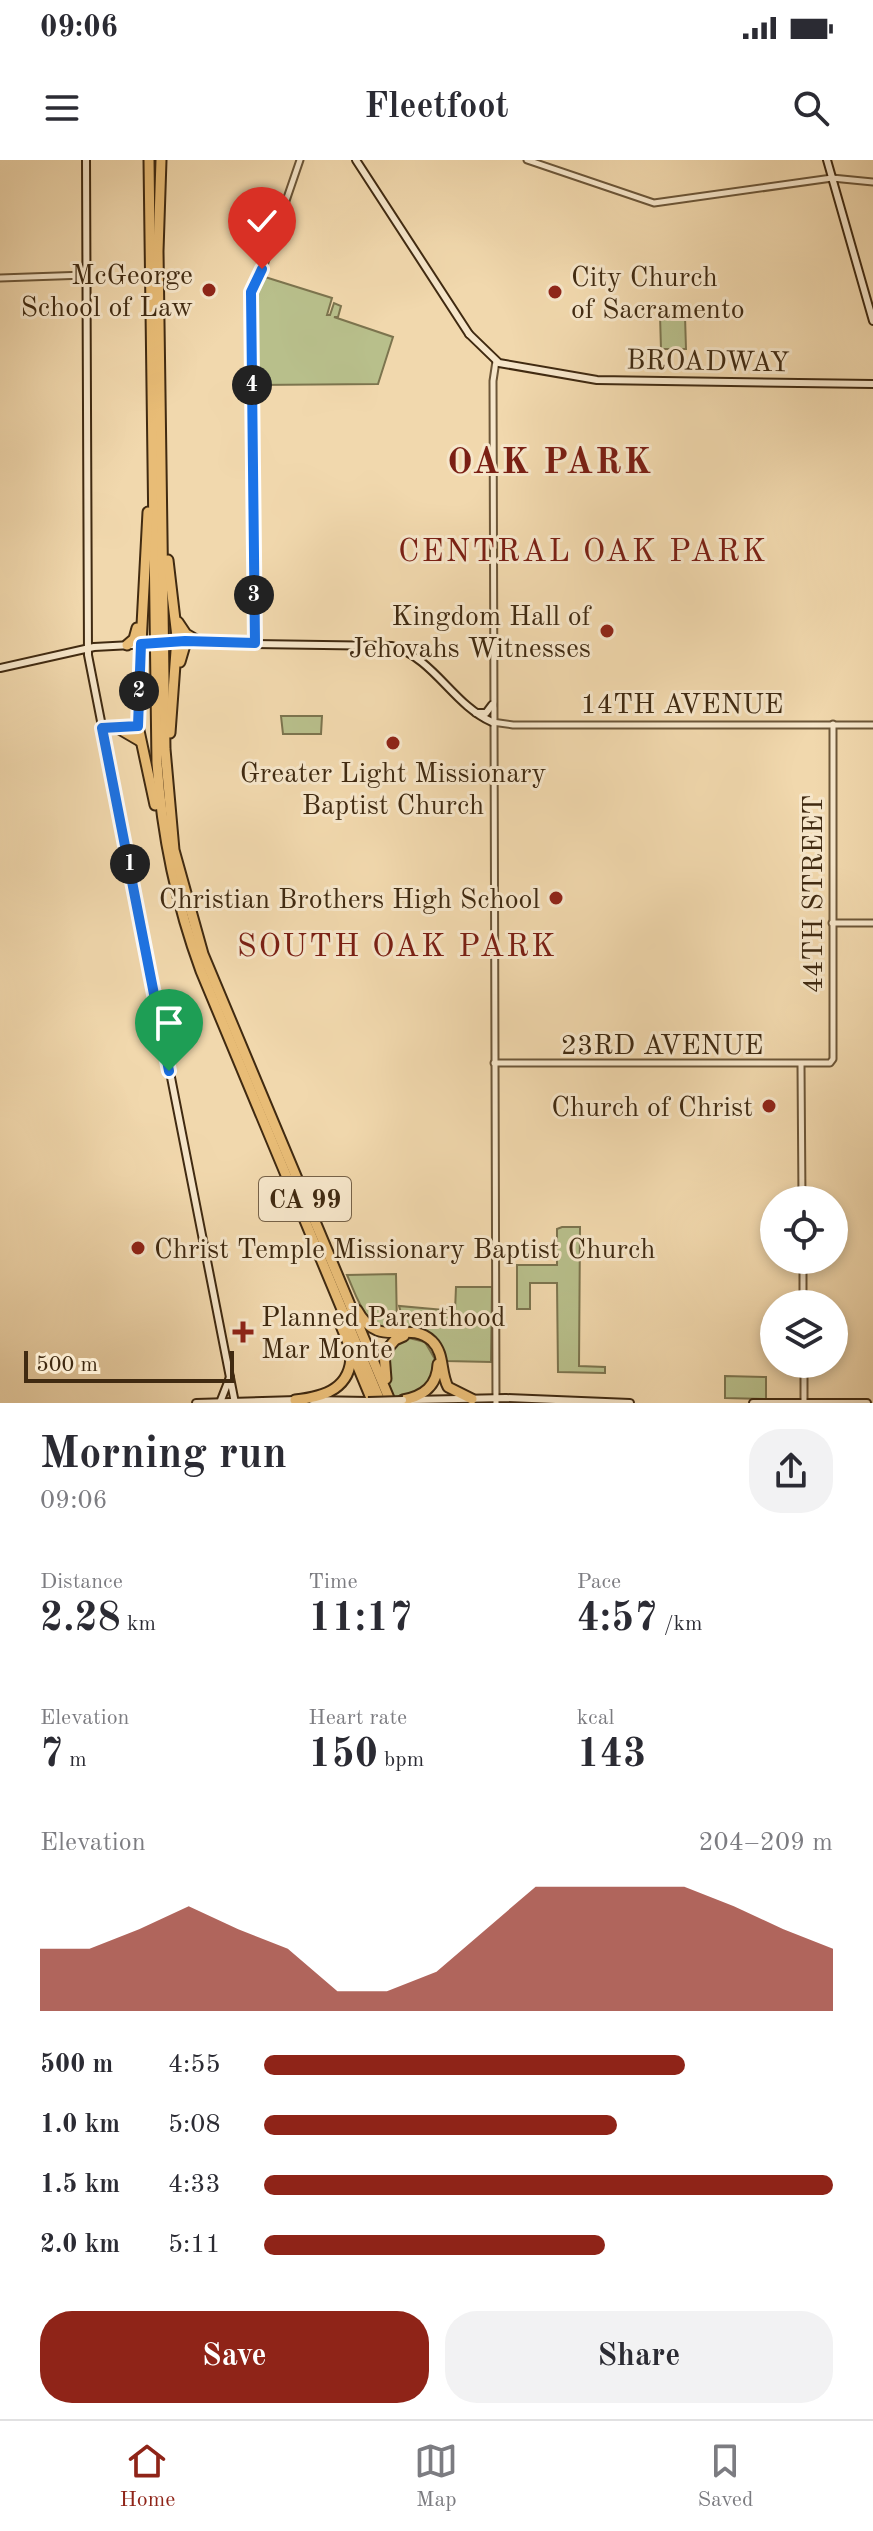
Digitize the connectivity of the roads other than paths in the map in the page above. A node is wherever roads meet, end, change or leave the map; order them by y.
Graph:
1 (86, 160) edge
2 (146, 160) edge
3 (159, 160) edge
4 (300, 160) edge
5 (354, 160) edge
6 (527, 160) edge
7 (827, 160) edge
8 (832, 178) junction
9 (873, 182) edge
10 (86, 277) junction
11 (0, 278) edge
12 (873, 321) edge
13 (496, 363) junction
14 (873, 384) edge
15 (153, 485) junction
16 (161, 496) junction
17 (142, 610) junction
18 (176, 616) junction
19 (198, 641) junction
20 (178, 643) junction
21 (214, 643) junction
22 (255, 643) junction
23 (143, 644) junction
24 (127, 645) junction
25 (87, 649) junction
26 (0, 668) edge
27 (492, 705) junction
28 (476, 713) junction
29 (492, 722) junction
30 (833, 724) junction
31 (873, 725) edge
32 (138, 726) junction
33 (116, 727) junction
34 (102, 728) junction
35 (143, 745) junction
36 (165, 759) junction
37 (165, 845) junction
38 (832, 923) junction
39 (873, 923) edge
40 (216, 997) junction
41 (494, 1063) junction
42 (830, 1063) joint
43 (801, 1065) junction
44 (802, 1186) edge
45 (309, 1232) junction
46 (333, 1265) junction
47 (350, 1349) junction
48 (230, 1377) junction
49 (804, 1378) edge
50 (472, 1399) junction
51 (221, 1400) junction
52 (295, 1400) junction
53 (403, 1400) junction
54 (387, 1401) edge
55 (496, 1401) edge
56 (235, 1402) edge
57 (371, 1402) edge
58 (547, 1402) edge
59 (804, 1402) edge
60 (835, 1402) edge
61 (196, 1403) edge
62 (630, 1403) edge
63 (753, 1403) edge
64 (865, 1403) edge

1 - 10 main road
2 - 15 highway, CA 99
3 - 16 highway, CA 99
4 - 22 street
5 - 13 main road
6 - 8 street
7 - 8 main road
8 - 9 street
8 - 12 main road
10 - 11 street
10 - 25 main road
13 - 14 main road, BROADWAY
13 - 27 street
15 - 17 highway
15 - 37 highway, CA 99
16 - 18 highway
16 - 36 highway, CA 99
17 - 23 highway
17 - 24 highway
18 - 19 highway
18 - 20 highway
19 - 20 main road
19 - 21 main road
20 - 21 main road
20 - 23 main road, bridge
20 - 36 highway
21 - 22 main road
22 - 28 main road
23 - 24 main road
23 - 32 main road
24 - 25 main road
25 - 26 main road
25 - 34 main road
27 - 28 main road
27 - 29 street
28 - 29 main road
29 - 30 street, 14TH AVENUE
29 - 41 street
30 - 31 street, 14TH AVENUE
30 - 38 street, 44TH STREET
32 - 33 main road
32 - 35 highway
33 - 34 main road
33 - 35 highway
34 - 48 main road
35 - 37 highway
36 - 40 highway, CA 99
37 - 40 highway, CA 99
38 - 39 street
38 - 42 street, 44TH STREET
40 - 45 highway, CA 99
40 - 46 highway, CA 99
41 - 43 street, 23RD AVENUE
41 - 55 street
42 - 43 street, 23RD AVENUE
43 - 44 street
45 - 47 highway
45 - 54 highway, CA 99
46 - 50 highway
46 - 54 highway, CA 99
47 - 52 highway
47 - 57 highway
48 - 51 main road
48 - 56 main road
49 - 59 street
50 - 53 main road
50 - 55 main road
51 - 56 main road
51 - 61 main road
52 - 56 main road
52 - 57 main road
53 - 54 highway
53 - 57 main road, bridge
55 - 58 main road
58 - 62 main road
59 - 60 main road
59 - 63 main road
60 - 64 main road

